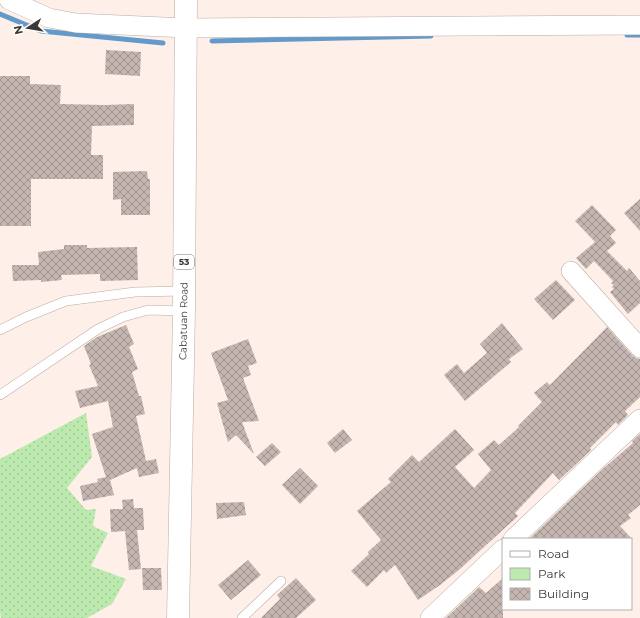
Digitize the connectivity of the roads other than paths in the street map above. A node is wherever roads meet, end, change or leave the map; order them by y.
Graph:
1 (9, 0) edge
2 (186, 0) edge
3 (640, 25) edge
4 (186, 28) junction
5 (571, 271) dead end
6 (184, 301) junction
7 (0, 330) edge
8 (640, 348) edge
9 (0, 395) edge
10 (640, 419) edge
11 (514, 538) edge
12 (502, 550) edge
13 (281, 581) dead end
14 (436, 616) edge
15 (178, 618) edge
16 (242, 618) edge

1 - 4 street
2 - 4 highway, Cabatuan Road / 53
3 - 4 street
4 - 6 highway, Cabatuan Road / 53
5 - 8 street
6 - 7 lane
6 - 9 lane
6 - 15 highway, Cabatuan Road / 53
10 - 11 street
12 - 14 street
13 - 16 lane

